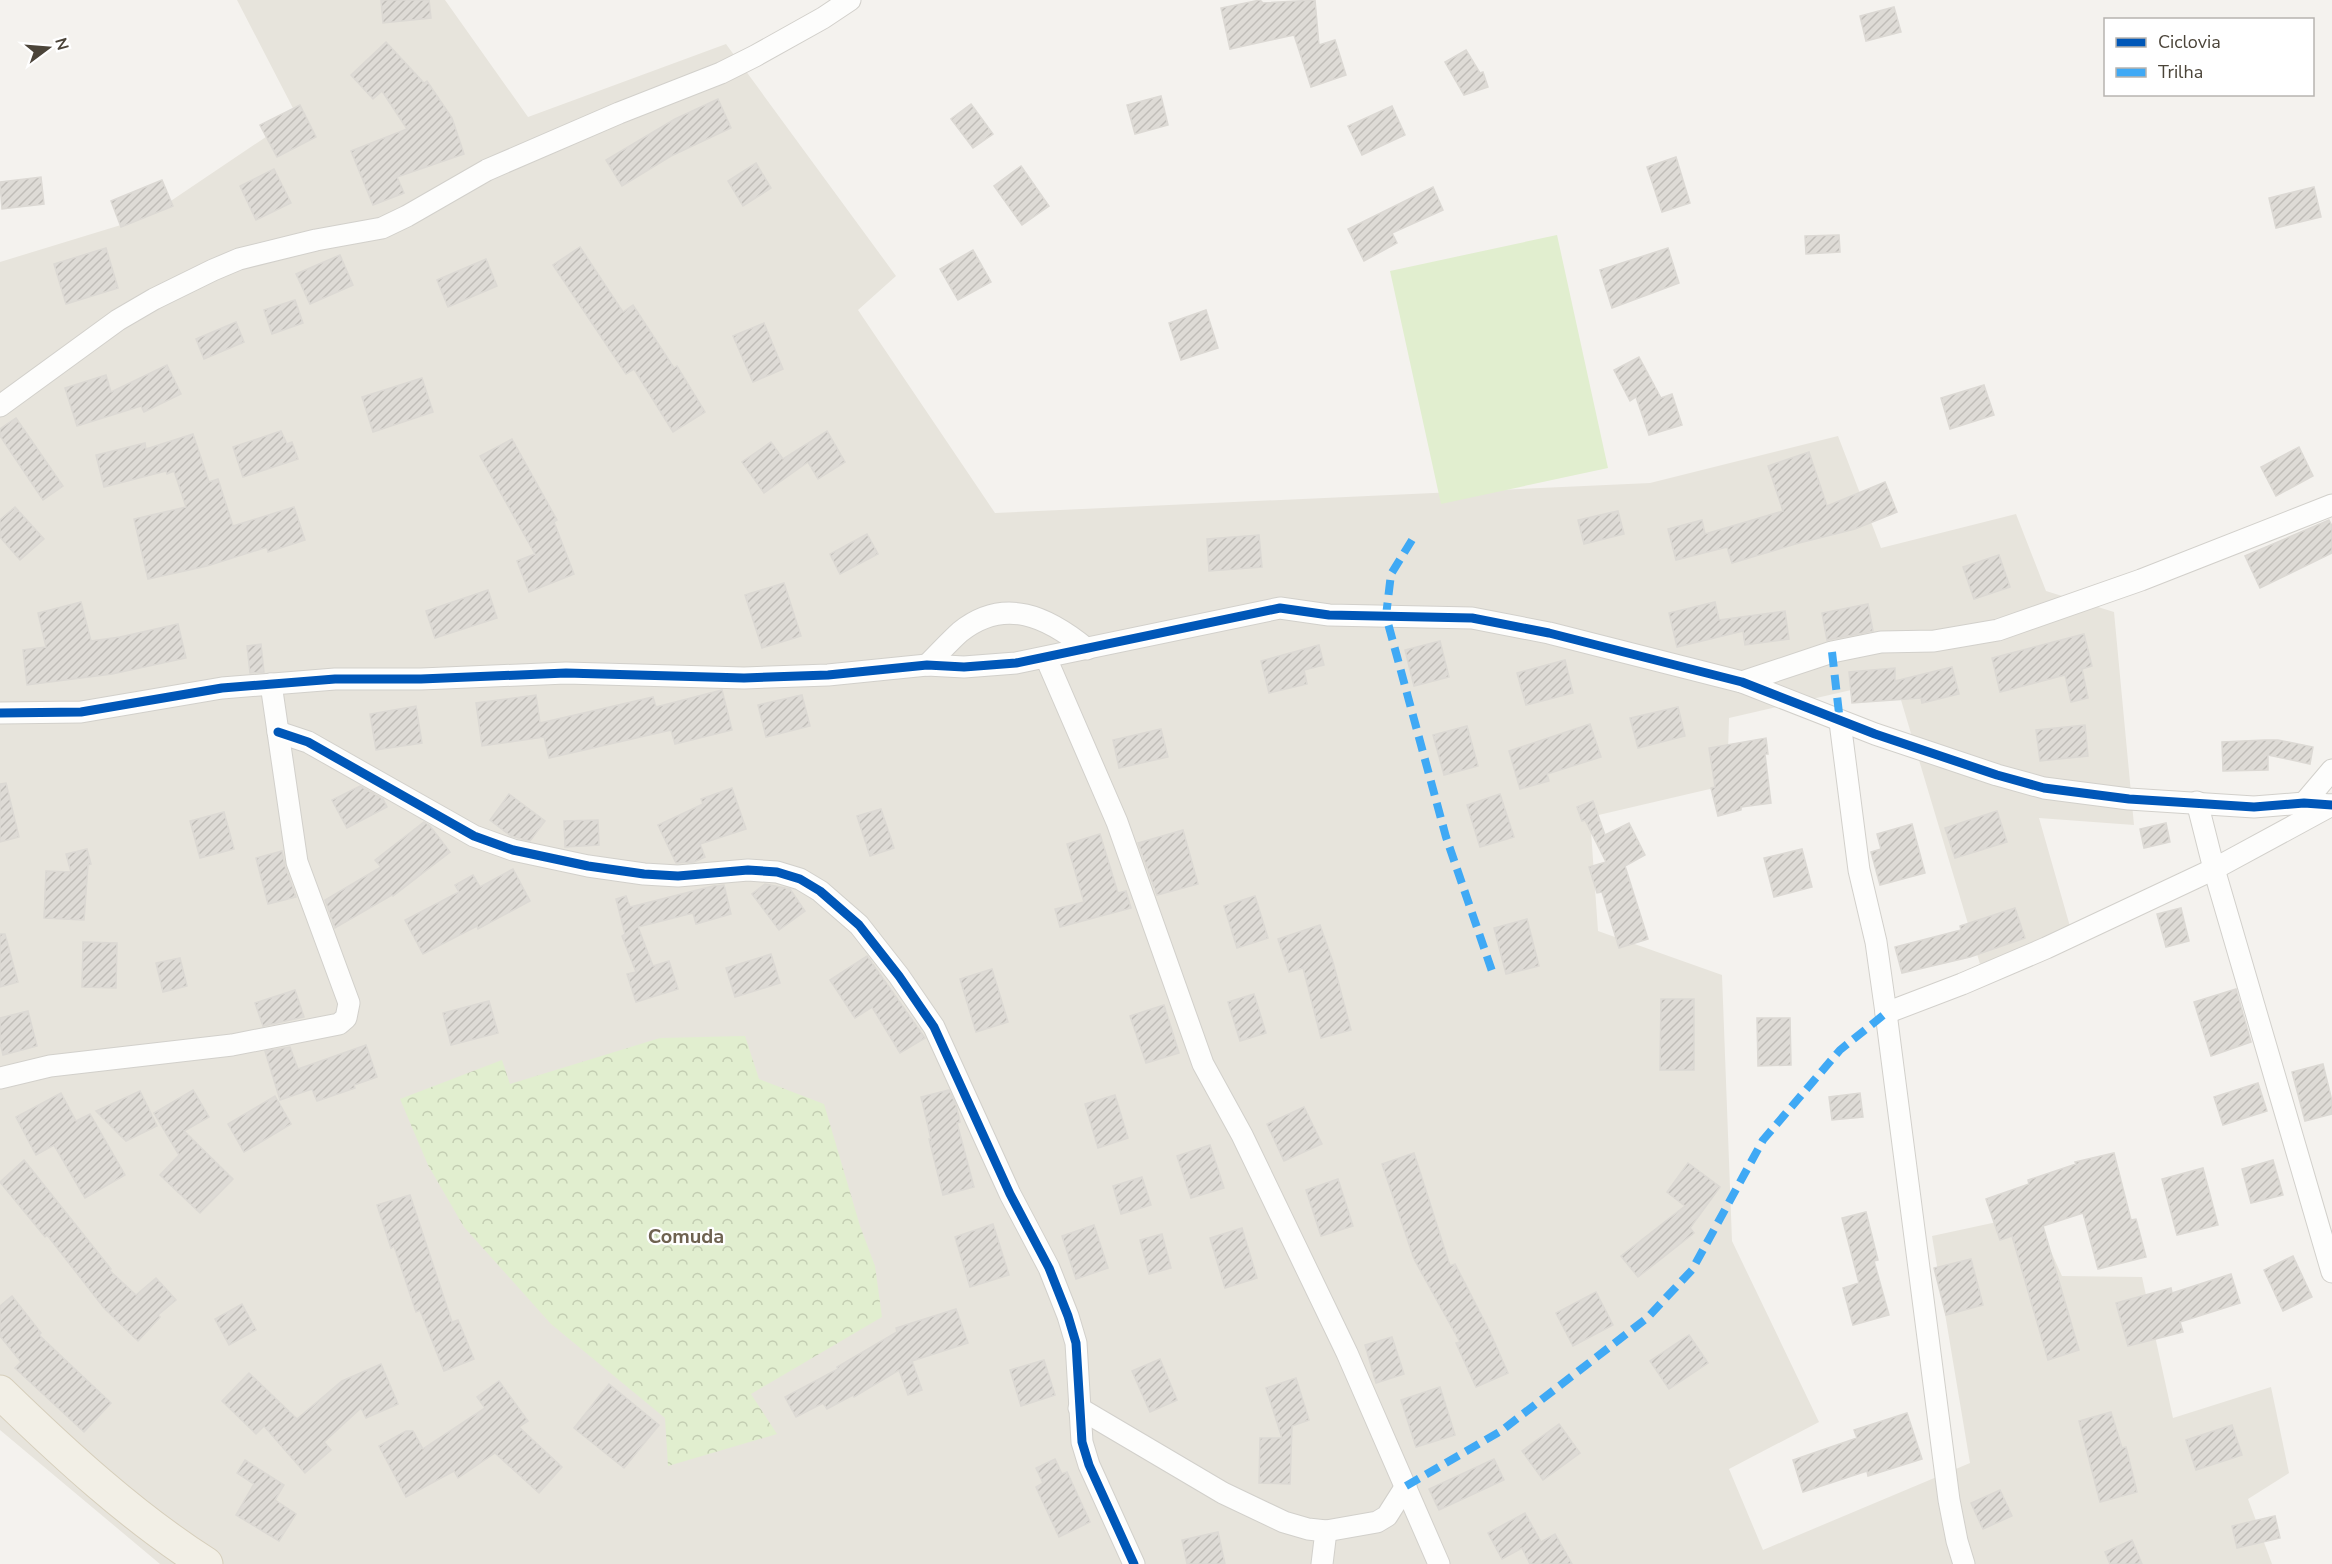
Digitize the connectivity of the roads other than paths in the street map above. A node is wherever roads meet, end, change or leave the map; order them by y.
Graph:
1 (850, 0) edge
2 (0, 406) edge
3 (2332, 505) edge
4 (1087, 649) junction
5 (1046, 658) junction
6 (927, 665) junction
7 (1742, 682) junction
8 (271, 684) junction
9 (0, 712) edge
10 (1840, 722) junction
11 (278, 732) junction
12 (2332, 770) edge
13 (2196, 802) junction
14 (2304, 803) junction
15 (2332, 805) edge
16 (2214, 869) junction
17 (1886, 1012) junction
18 (0, 1078) edge
19 (2332, 1272) edge
20 (0, 1392) edge
21 (1079, 1408) junction
22 (1407, 1486) junction
23 (1326, 1532) junction
24 (206, 1564) edge
25 (1134, 1564) edge
26 (1322, 1564) edge
27 (1439, 1564) edge
28 (1964, 1564) edge

1 - 2 street
3 - 7 street
4 - 5 street
4 - 6 street
4 - 7 street
5 - 6 street
5 - 22 street
6 - 8 street
7 - 10 street
8 - 9 street
8 - 11 street
10 - 13 street
10 - 17 street
11 - 18 street
11 - 21 street
12 - 14 street
13 - 14 street
13 - 16 street
14 - 15 street
15 - 16 street
16 - 17 street
16 - 19 street
17 - 28 street
20 - 24 main road
21 - 23 street
21 - 25 street
22 - 23 street
22 - 27 street
23 - 26 street

